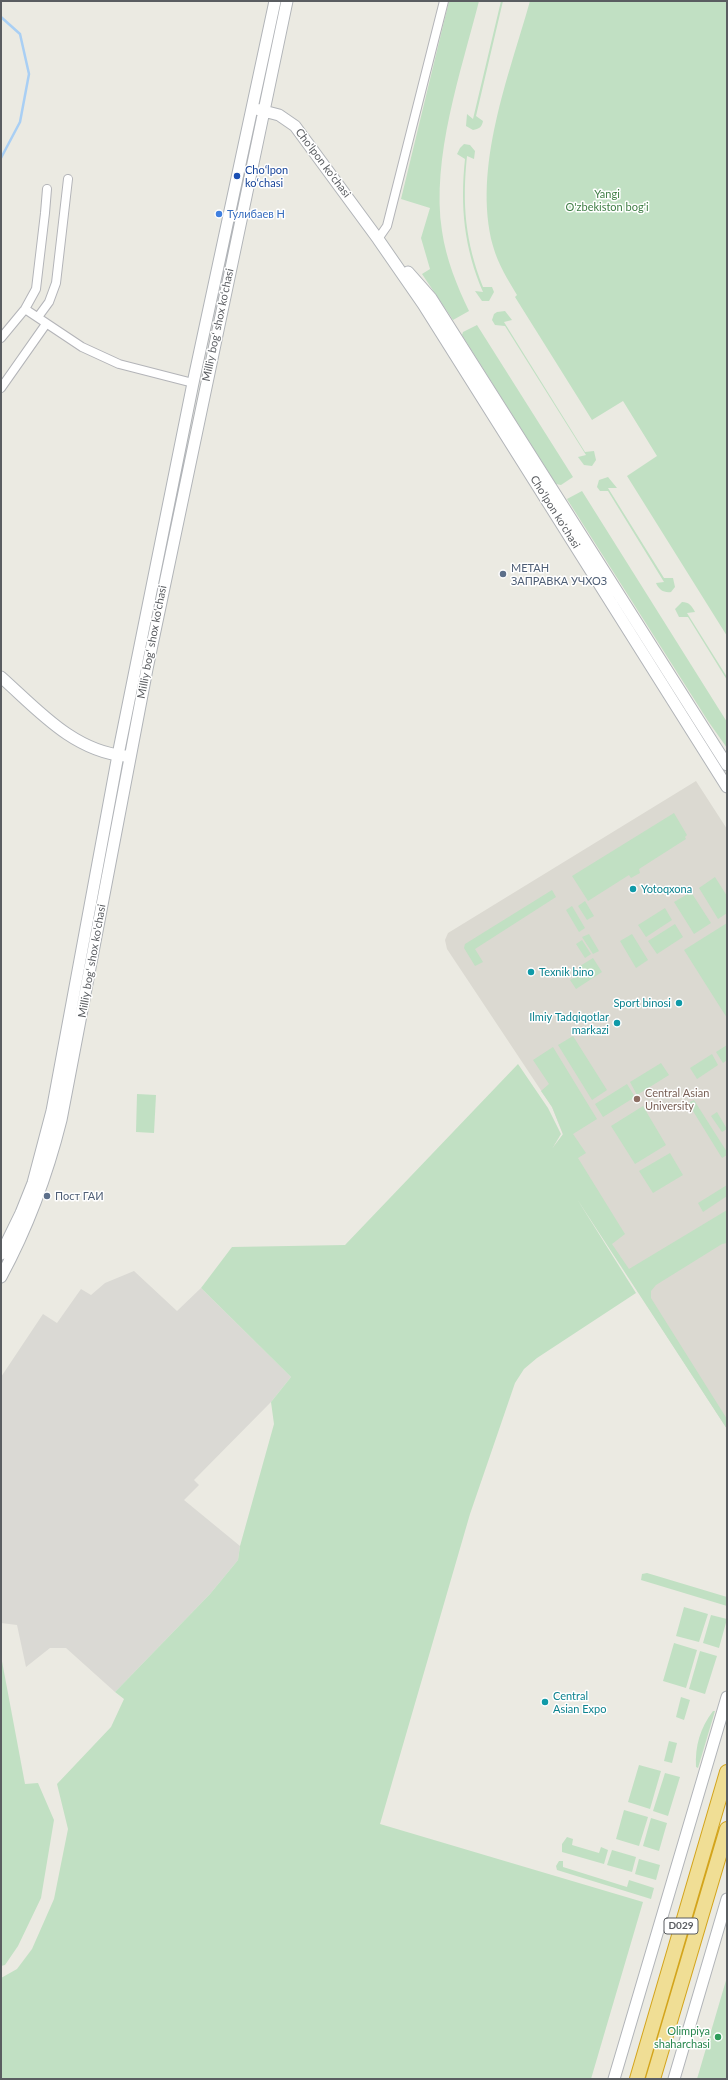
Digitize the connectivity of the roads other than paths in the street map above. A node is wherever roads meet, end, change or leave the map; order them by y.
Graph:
1 (275, 1) edge
2 (287, 1) edge
3 (444, 1) edge
4 (252, 108) junction
5 (264, 111) junction
6 (68, 179) dead end
7 (47, 189) dead end
8 (378, 239) junction
9 (25, 309) junction
10 (38, 318) junction
11 (46, 324) junction
12 (1, 338) edge
13 (193, 383) junction
14 (1, 388) edge
15 (170, 498) junction
16 (181, 501) junction
17 (157, 561) junction
18 (169, 563) junction
19 (1, 677) edge
20 (118, 755) junction
21 (130, 757) junction
22 (727, 765) edge
23 (727, 787) edge
24 (1, 1254) edge
25 (1, 1277) edge
26 (727, 1697) edge
27 (727, 1772) edge
28 (727, 1829) edge
29 (727, 1899) edge
30 (614, 2079) edge
31 (637, 2079) edge
32 (654, 2079) edge
33 (674, 2079) edge

1 - 4 main road, Milliy bog‘ shox ko‘chasi
2 - 5 main road, Milliy bog‘ shox ko‘chasi
3 - 8 street
4 - 5 main road, Cho'lpon ko'chasi
4 - 13 main road, Milliy bog‘ shox ko‘chasi
5 - 8 main road, Cho'lpon ko'chasi
5 - 16 main road, Milliy bog‘ shox ko‘chasi
6 - 10 street
7 - 9 street
8 - 22 main road, Cho'lpon ko'chasi
8 - 23 main road, Cho'lpon ko'chasi
9 - 10 street
9 - 12 street
10 - 11 street
11 - 13 street
11 - 14 street
13 - 15 main road, Milliy bog‘ shox ko‘chasi
15 - 16 main road
15 - 17 main road, Milliy bog‘ shox ko‘chasi
16 - 18 main road, Milliy bog‘ shox ko‘chasi
17 - 18 main road
17 - 20 main road, Milliy bog‘ shox ko‘chasi
18 - 21 main road, Milliy bog‘ shox ko‘chasi
19 - 20 main road
20 - 21 main road
20 - 24 main road, Milliy bog‘ shox ko‘chasi
21 - 25 main road, Milliy bog‘ shox ko‘chasi
26 - 30 main road
27 - 31 highway, D029
28 - 32 highway, D029
29 - 33 main road

